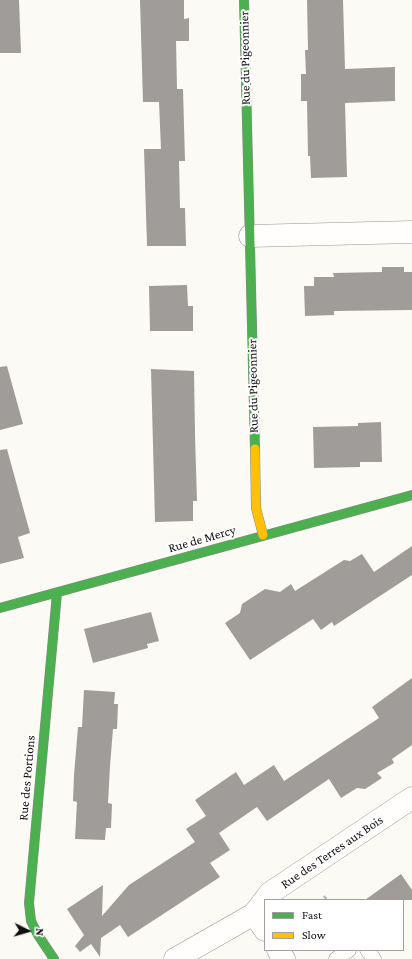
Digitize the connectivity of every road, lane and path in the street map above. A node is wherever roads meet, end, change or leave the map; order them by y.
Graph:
1 (244, 0) edge
2 (412, 232) edge
3 (250, 236) junction
4 (412, 495) edge
5 (263, 535) junction
6 (57, 593) junction
7 (0, 608) edge
8 (412, 798) edge
9 (324, 896) dead end
10 (268, 899) edge
11 (326, 899) edge
12 (264, 910) edge
13 (260, 922) edge
14 (348, 951) edge
15 (368, 951) edge
16 (54, 959) edge
17 (175, 959) edge
18 (336, 959) edge
19 (374, 959) edge

1 - 3 street, Rue du Pigeonnier
2 - 3 street
3 - 5 street, Rue du Pigeonnier
4 - 5 street, Rue de Mercy
5 - 6 street, Rue de Mercy
6 - 7 street, Rue de Mercy
6 - 16 street, Rue des Portions
8 - 10 street, Rue des Terres aux Bois
9 - 11 path
12 - 13 street, Rue des Terres aux Bois
13 - 17 street, Rue des Terres aux Bois
14 - 18 lane
15 - 19 lane

